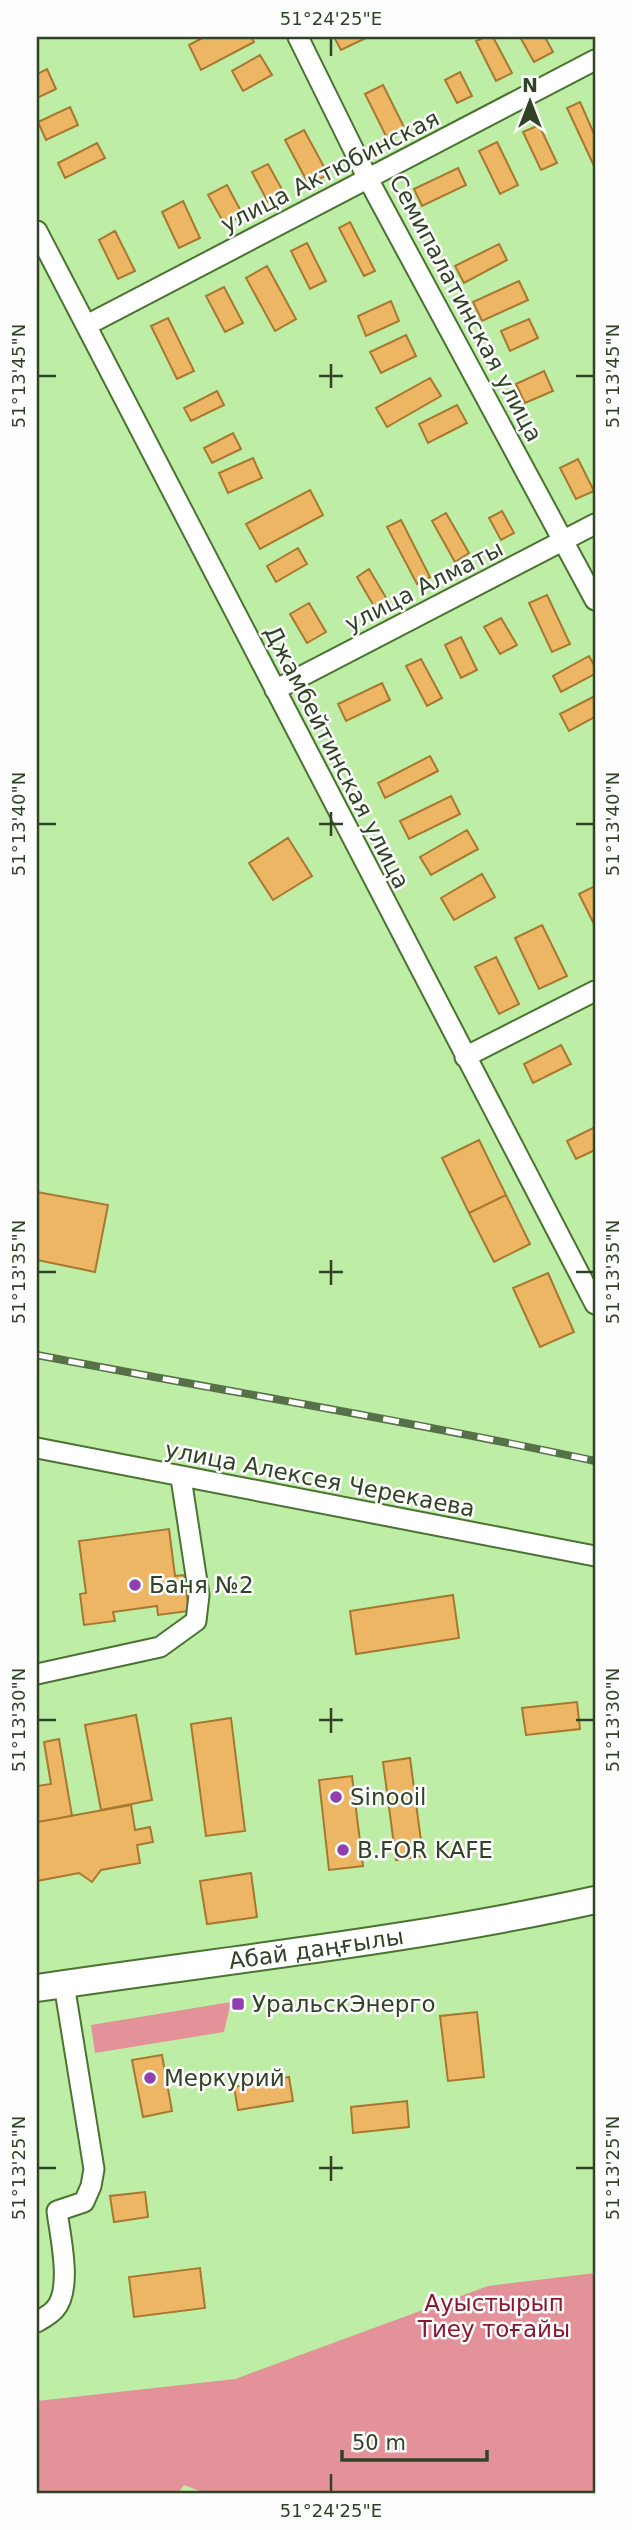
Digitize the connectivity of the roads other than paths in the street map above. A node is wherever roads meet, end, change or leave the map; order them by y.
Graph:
1 (298, 37) edge
2 (595, 60) edge
3 (368, 178) junction
4 (37, 231) edge
5 (87, 325) junction
6 (595, 524) edge
7 (563, 541) junction
8 (595, 600) edge
9 (275, 690) junction
10 (595, 991) edge
11 (465, 1057) junction
12 (595, 1304) edge
13 (37, 1448) edge
14 (181, 1478) junction
15 (595, 1556) edge
16 (37, 1674) edge
17 (594, 1898) edge
18 (64, 1984) junction
19 (37, 1988) edge
20 (37, 2322) edge

1 - 3 street, Семипалатинская улица
2 - 3 street, улица Актюбинская
3 - 5 street, улица Актюбинская
3 - 7 street, Семипалатинская улица
4 - 5 street, Джамбейтинская улица
5 - 9 street, Джамбейтинская улица
6 - 7 street, улица Алматы
7 - 8 street, Семипалатинская улица
7 - 9 street, улица Алматы
9 - 11 street, Джамбейтинская улица
10 - 11 street
11 - 12 street, Джамбейтинская улица
13 - 14 street, улица Алексея Черекаева
14 - 15 street, улица Алексея Черекаева
14 - 16 street
17 - 18 main road, Абай даңғылы
18 - 19 main road, Абай даңғылы
18 - 20 street

